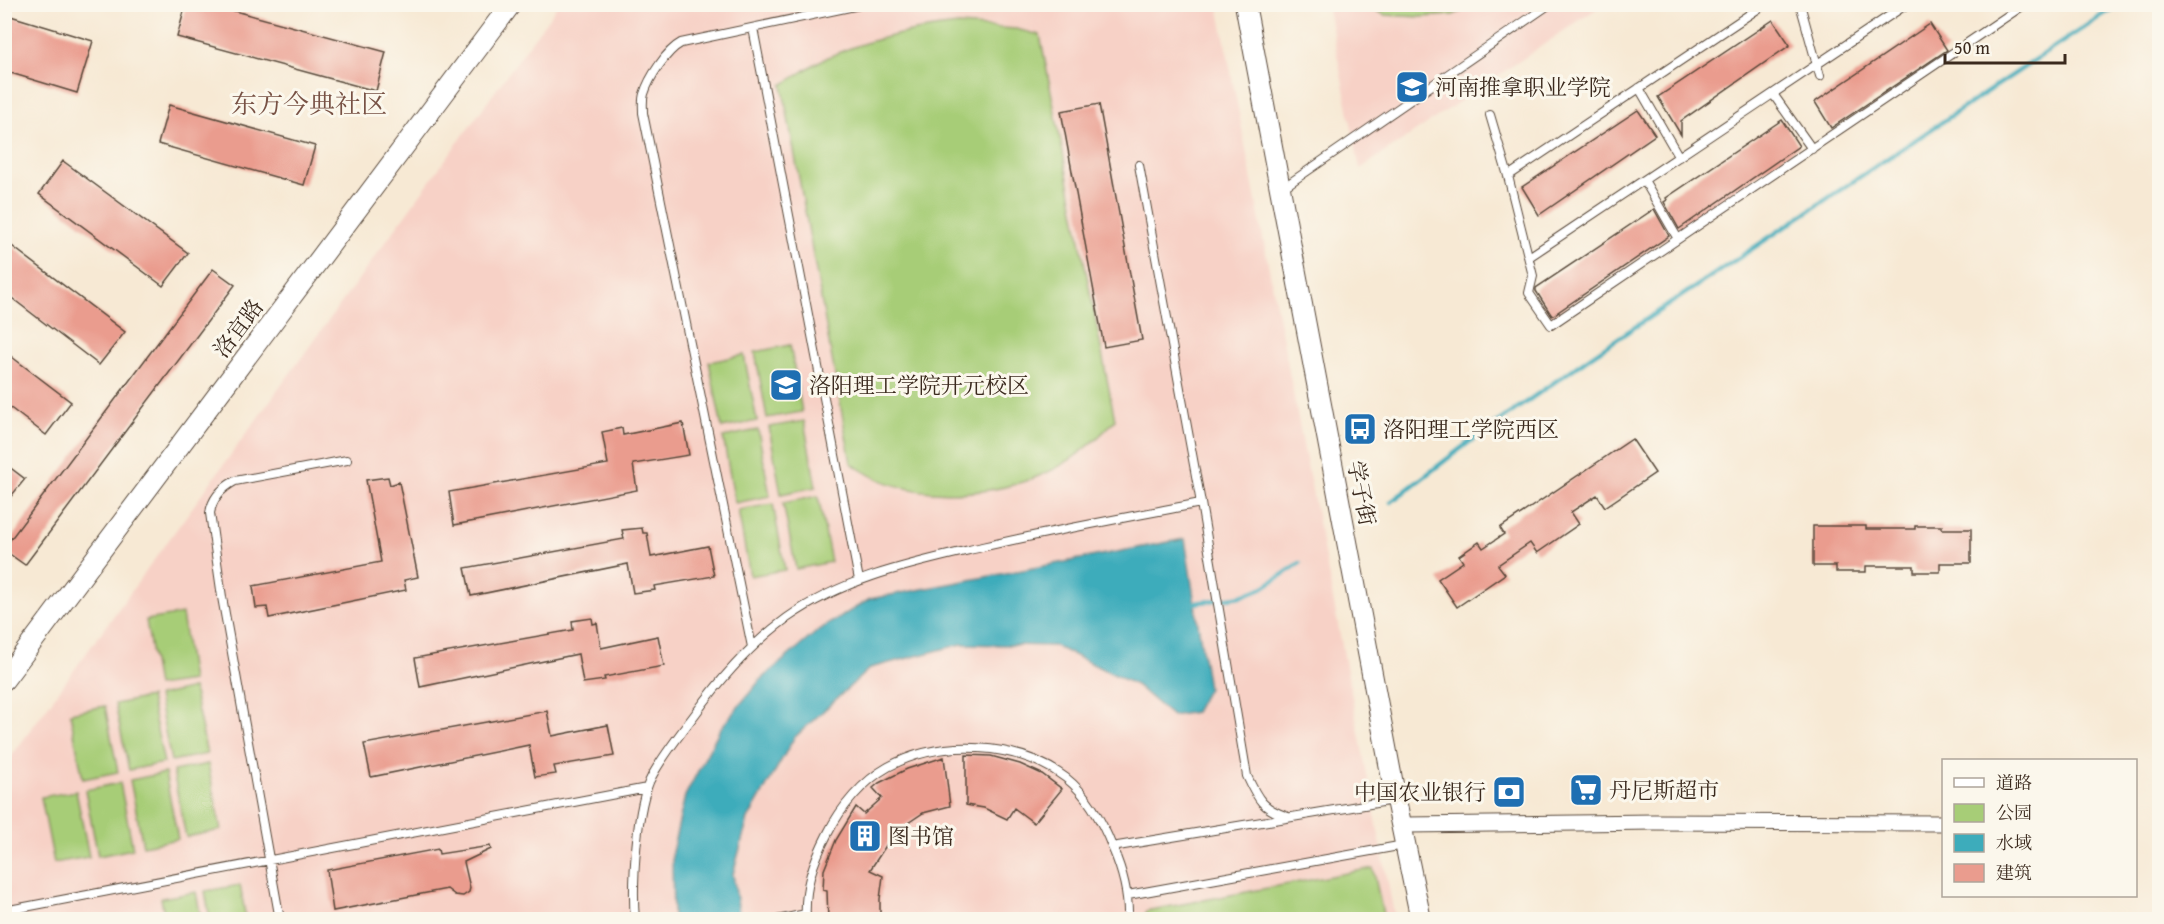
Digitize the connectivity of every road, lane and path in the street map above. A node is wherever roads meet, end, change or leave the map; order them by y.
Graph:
1 (496, 4) edge
2 (510, 4) edge
3 (864, 4) edge
4 (1245, 4) edge
5 (1253, 4) edge
6 (1550, 4) edge
7 (1765, 4) edge
8 (1800, 4) edge
9 (1907, 4) edge
10 (2025, 4) edge
11 (1897, 8) edge
12 (753, 28) junction
13 (1816, 65) junction
14 (1820, 76) dead end
15 (1639, 88) junction
16 (1773, 94) junction
17 (1490, 115) dead end
18 (1812, 149) junction
19 (1679, 157) junction
20 (1139, 165) dead end
21 (1508, 176) junction
22 (1644, 180) junction
23 (1283, 186) junction
24 (1678, 239) junction
25 (1529, 257) junction
26 (347, 460) dead end
27 (1201, 502) junction
28 (859, 580) junction
29 (752, 647) junction
30 (4, 661) edge
31 (4, 680) edge
32 (647, 788) junction
33 (1399, 799) junction
34 (1288, 817) junction
35 (1942, 823) edge
36 (1406, 835) junction
37 (1112, 847) junction
38 (269, 861) junction
39 (1128, 895) junction
40 (4, 911) edge
41 (806, 916) edge
42 (280, 920) edge
43 (635, 920) edge
44 (777, 920) edge
45 (1128, 920) edge
46 (1421, 920) edge
47 (1427, 920) edge

1 - 30 street, 洛宜路
2 - 31 street, 洛宜路
3 - 12 lane
4 - 23 street, 学子街
5 - 23 street, 学子街
6 - 23 lane
7 - 15 lane
8 - 13 lane
9 - 11 lane
10 - 18 lane
11 - 13 lane
12 - 28 lane
12 - 29 lane
13 - 14 lane
13 - 16 lane
15 - 19 lane
15 - 21 lane
16 - 18 lane
16 - 19 lane
17 - 21 lane
18 - 24 lane
19 - 22 lane
20 - 27 lane
21 - 25 lane
22 - 24 lane
22 - 25 lane
23 - 33 street, 学子街
24 - 25 lane
26 - 38 lane
27 - 28 lane
27 - 34 lane
28 - 29 lane
29 - 32 lane
32 - 38 lane
32 - 43 lane
33 - 34 lane
33 - 36 street, 学子街
34 - 37 lane
35 - 36 street
36 - 39 lane
36 - 46 street, 学子街
36 - 47 street, 学子街
37 - 39 lane
37 - 41 lane
38 - 40 lane
38 - 42 lane
39 - 45 lane
41 - 44 lane

